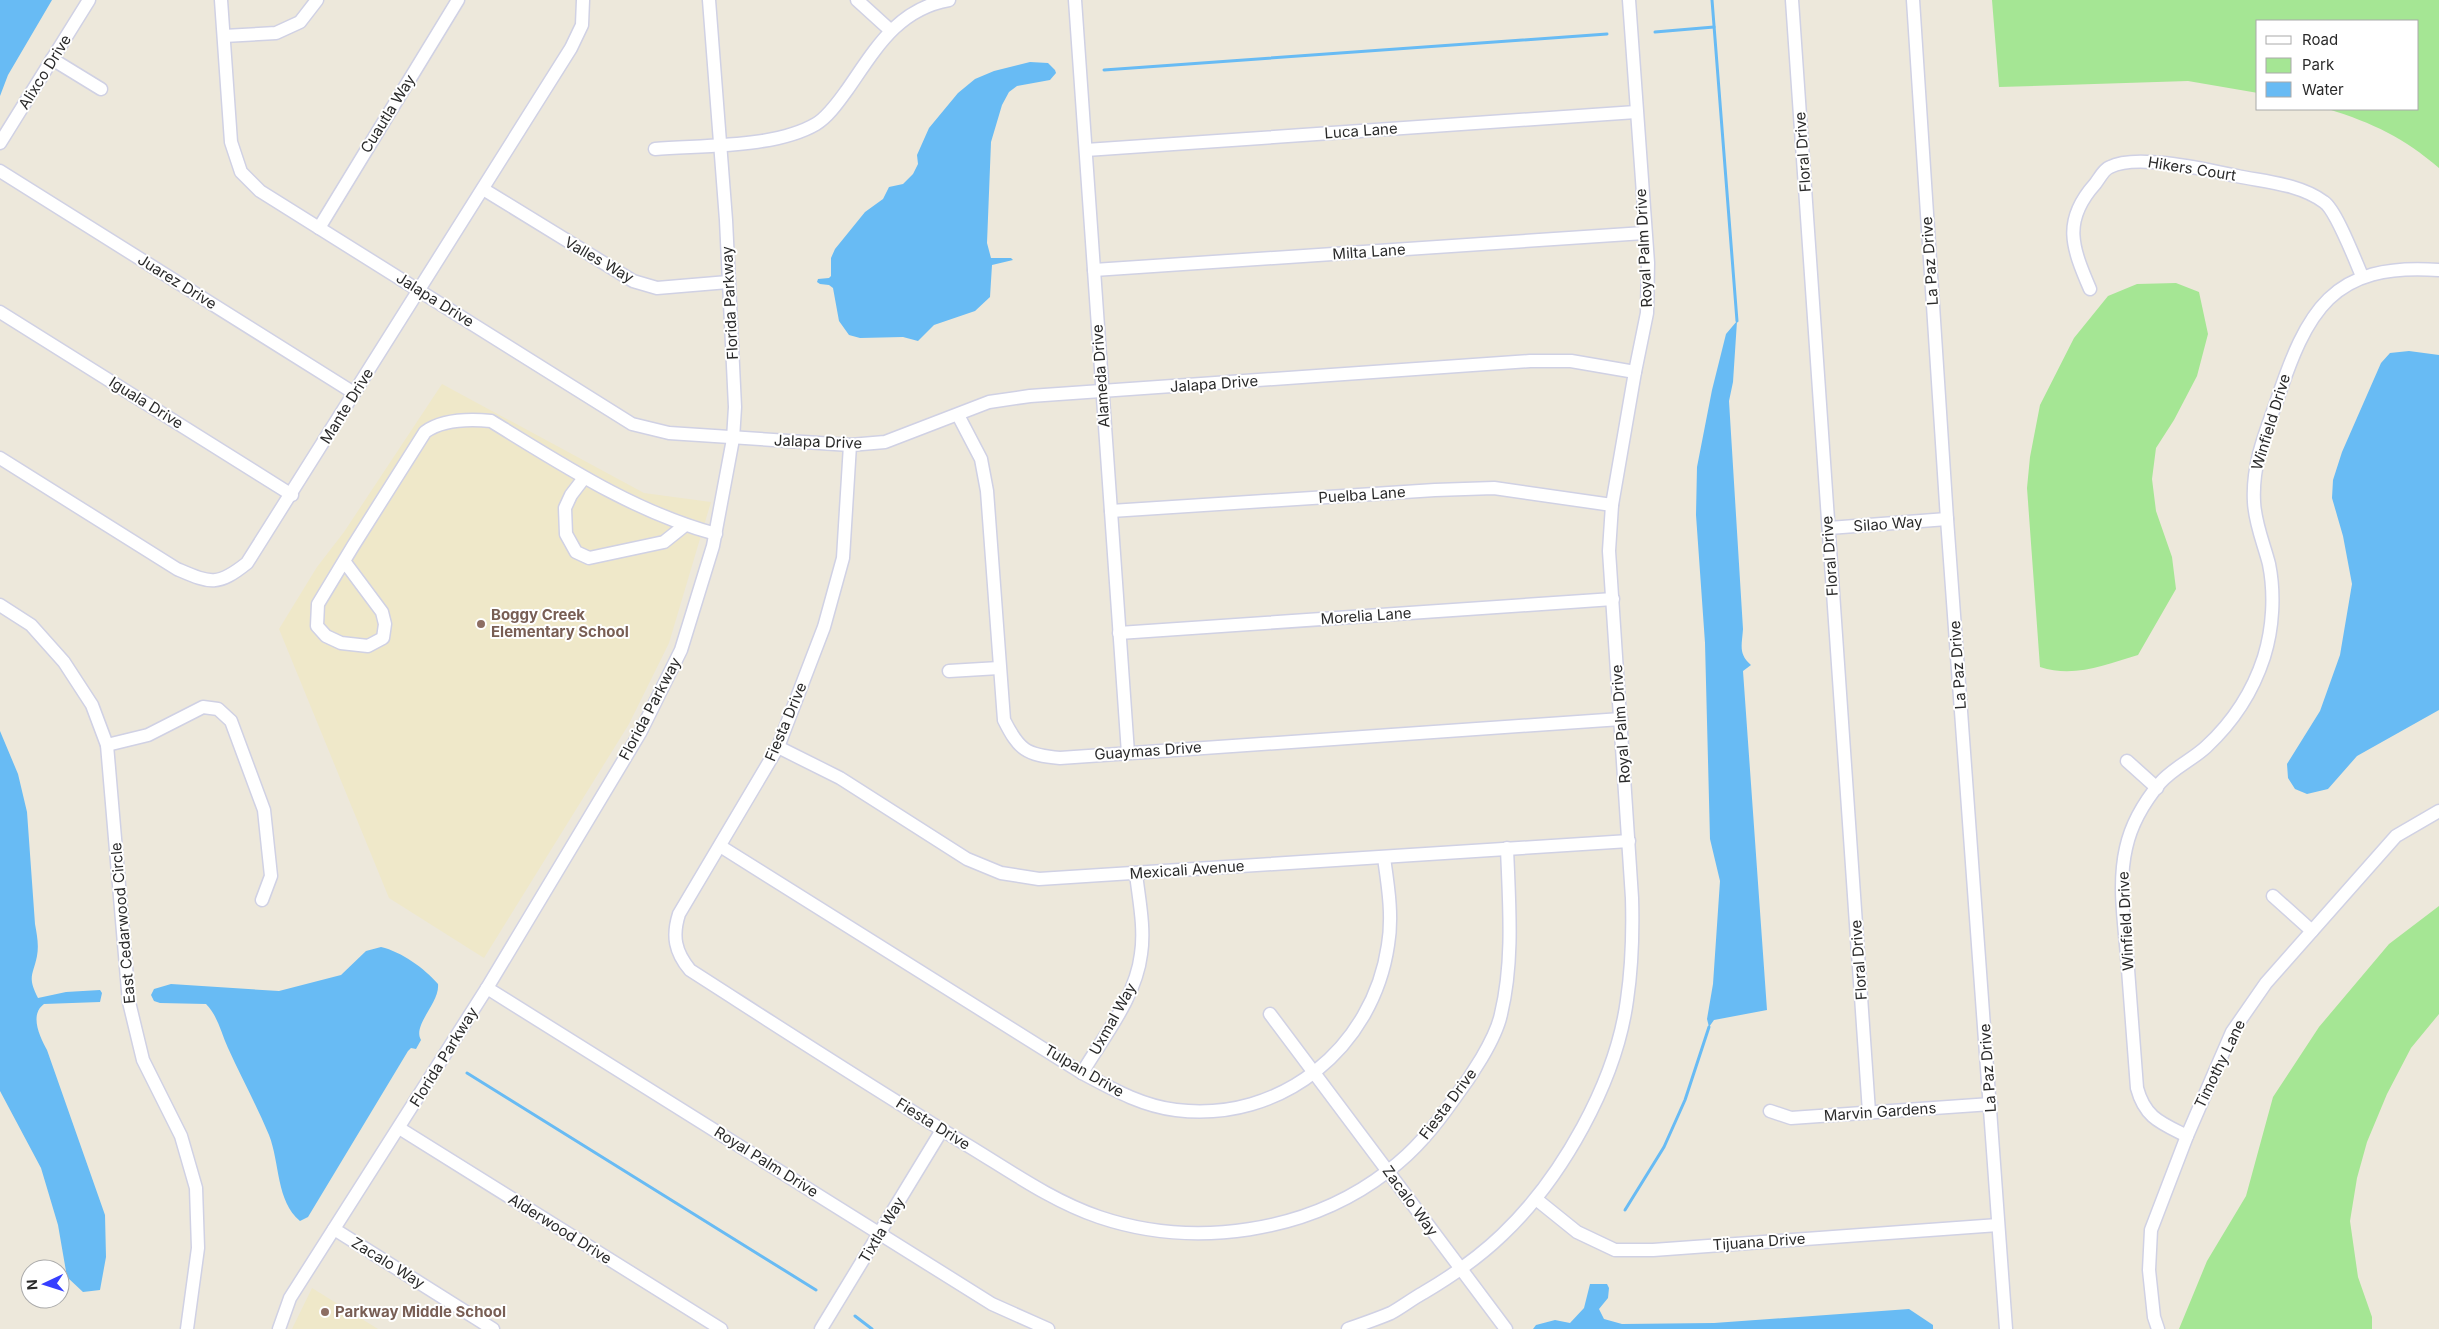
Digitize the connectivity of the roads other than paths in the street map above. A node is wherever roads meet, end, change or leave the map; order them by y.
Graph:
1 (89, 0) edge
2 (221, 0) edge
3 (317, 0) edge
4 (458, 0) edge
5 (583, 0) edge
6 (709, 0) edge
7 (857, 0) edge
8 (949, 0) edge
9 (1075, 0) edge
10 (1629, 0) edge
11 (1792, 0) edge
12 (1913, 0) edge
13 (890, 30) junction
14 (224, 36) junction
15 (52, 59) junction
16 (101, 89) dead end
17 (1636, 112) junction
18 (0, 143) edge
19 (719, 144) junction
20 (655, 149) dead end
21 (1086, 150) junction
22 (0, 171) edge
23 (483, 189) junction
24 (319, 228) junction
25 (1644, 233) junction
26 (1094, 270) junction
27 (2439, 270) edge
28 (2362, 276) junction
29 (728, 282) junction
30 (2090, 289) dead end
31 (420, 290) junction
32 (0, 312) edge
33 (1635, 372) junction
34 (1102, 392) junction
35 (354, 393) junction
36 (958, 414) junction
37 (734, 439) junction
38 (850, 445) junction
39 (0, 458) edge
40 (584, 478) junction
41 (292, 495) junction
42 (1612, 505) junction
43 (1111, 511) junction
44 (1947, 520) junction
45 (684, 526) junction
46 (1828, 528) junction
47 (716, 534) junction
48 (344, 561) junction
49 (1613, 599) junction
50 (0, 605) edge
51 (1119, 633) junction
52 (999, 668) junction
53 (949, 671) dead end
54 (1621, 719) junction
55 (107, 745) junction
56 (778, 747) junction
57 (1128, 753) junction
58 (2127, 761) dead end
59 (2157, 788) junction
60 (2439, 811) edge
61 (1629, 841) junction
62 (720, 846) junction
63 (1507, 848) junction
64 (1384, 858) junction
65 (1136, 874) junction
66 (2273, 896) dead end
67 (262, 900) dead end
68 (2312, 931) junction
69 (487, 988) junction
70 (1270, 1014) dead end
71 (1316, 1072) junction
72 (1082, 1073) junction
73 (1991, 1104) junction
74 (1770, 1111) dead end
75 (1869, 1112) junction
76 (399, 1128) junction
77 (942, 1130) junction
78 (2187, 1136) junction
79 (1388, 1171) junction
80 (1536, 1199) junction
81 (1998, 1225) junction
82 (334, 1229) junction
83 (880, 1233) junction
84 (1461, 1270) junction
85 (187, 1329) edge
86 (279, 1329) edge
87 (492, 1329) edge
88 (721, 1329) edge
89 (821, 1329) edge
90 (1048, 1329) edge
91 (1348, 1329) edge
92 (1506, 1329) edge
93 (2006, 1329) edge
94 (2158, 1329) edge

1 - 15 street, Alixco Drive
2 - 14 street, Jalapa Drive
3 - 14 street
4 - 24 street, Cuautla Way
5 - 23 street, Mante Drive
6 - 19 street, Florida Parkway
7 - 13 street
8 - 13 street
9 - 21 street, Alameda Drive
10 - 17 street, Royal Palm Drive
11 - 46 street, Floral Drive
12 - 44 street, La Paz Drive
13 - 19 street
14 - 24 street, Jalapa Drive
15 - 16 street
15 - 18 street, Alixco Drive
17 - 21 street, Luca Lane
17 - 25 street, Royal Palm Drive
19 - 20 street
19 - 29 street, Florida Parkway
21 - 26 street, Alameda Drive
22 - 35 street, Juarez Drive
23 - 29 street, Valles Way
23 - 31 street, Mante Drive
24 - 31 street, Jalapa Drive
25 - 26 street, Milta Lane
25 - 33 street, Royal Palm Drive
26 - 34 street, Alameda Drive
27 - 28 street, Winfield Drive
28 - 30 street, Hikers Court
28 - 59 street, Winfield Drive
29 - 37 street, Florida Parkway
31 - 35 street, Mante Drive
31 - 37 street, Jalapa Drive
32 - 41 street, Iguala Drive
33 - 34 street, Jalapa Drive
33 - 42 street, Royal Palm Drive
34 - 36 street, Jalapa Drive
34 - 43 street, Alameda Drive
35 - 41 street, Mante Drive
36 - 38 street, Jalapa Drive
36 - 52 street, Guaymas Drive
37 - 38 street, Jalapa Drive
37 - 47 street, Florida Parkway
38 - 56 street, Fiesta Drive
39 - 41 street, Mante Drive
40 - 45 street
40 - 45 street
40 - 48 street
42 - 43 street, Puelba Lane
42 - 49 street, Royal Palm Drive
43 - 51 street, Alameda Drive
44 - 46 street, Silao Way
44 - 73 street, La Paz Drive
45 - 47 street
46 - 75 street, Floral Drive
47 - 69 street, Florida Parkway
48 - 48 street
49 - 51 street, Morelia Lane
49 - 54 street, Royal Palm Drive
50 - 55 street, East Cedarwood Circle
51 - 57 street, Alameda Drive
52 - 53 street
52 - 57 street, Guaymas Drive
54 - 57 street, Guaymas Drive
54 - 61 street, Royal Palm Drive
55 - 67 street
55 - 85 street, East Cedarwood Circle
56 - 62 street, Fiesta Drive
56 - 65 street, Mexicali Avenue
58 - 59 street
59 - 78 street, Winfield Drive
60 - 68 street, Timothy Lane
61 - 63 street, Mexicali Avenue
61 - 80 street, Royal Palm Drive
62 - 72 street, Tulpan Drive
62 - 77 street, Fiesta Drive
63 - 64 street, Mexicali Avenue
63 - 79 street, Fiesta Drive
64 - 65 street, Mexicali Avenue
64 - 71 street, Tulpan Drive
65 - 72 street, Uxmal Way
66 - 68 street
68 - 78 street, Timothy Lane
69 - 76 street, Florida Parkway
69 - 83 street, Royal Palm Drive
70 - 71 street, Zacalo Way
71 - 72 street, Tulpan Drive
71 - 79 street, Zacalo Way
73 - 75 street, Marvin Gardens
73 - 81 street, La Paz Drive
74 - 75 street, Marvin Gardens
76 - 82 street, Florida Parkway
76 - 88 street, Alderwood Drive
77 - 79 street, Fiesta Drive
77 - 83 street, Tixtla Way
78 - 94 street, Timothy Lane
79 - 84 street, Zacalo Way
80 - 81 street, Tijuana Drive
80 - 84 street, Royal Palm Drive
81 - 93 street, La Paz Drive
82 - 86 street, Florida Parkway
82 - 87 street, Zacalo Way
83 - 89 street, Tixtla Way
83 - 90 street, Royal Palm Drive
84 - 91 street, Royal Palm Drive
84 - 92 street, Zacalo Way

